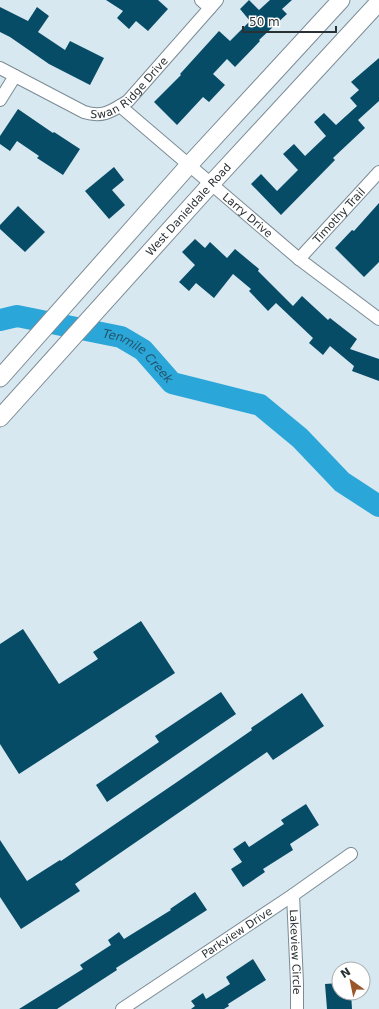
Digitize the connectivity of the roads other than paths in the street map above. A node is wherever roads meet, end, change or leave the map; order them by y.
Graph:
1 (201, 0) edge
2 (341, 0) edge
3 (379, 2) edge
4 (214, 4) edge
5 (0, 68) edge
6 (15, 76) junction
7 (0, 100) edge
8 (120, 106) junction
9 (189, 165) junction
10 (379, 172) edge
11 (211, 184) junction
12 (299, 259) junction
13 (379, 319) edge
14 (0, 378) edge
15 (0, 418) edge
16 (351, 854) dead end
17 (293, 895) junction
18 (122, 1009) edge
19 (297, 1009) edge

1 - 4 street
2 - 9 main road
3 - 11 main road, West Danieldale Road
4 - 8 street, Swan Ridge Drive
5 - 6 street, Swan Ridge Drive
6 - 7 street
6 - 8 street, Swan Ridge Drive
8 - 9 street, Larry Drive
9 - 11 street, Larry Drive
9 - 14 main road
10 - 12 street, Timothy Trail
11 - 12 street, Larry Drive
11 - 15 main road, West Danieldale Road
12 - 13 street, Larry Drive
16 - 17 street, Parkview Drive
17 - 18 street, Parkview Drive
17 - 19 street, Lakeview Circle

